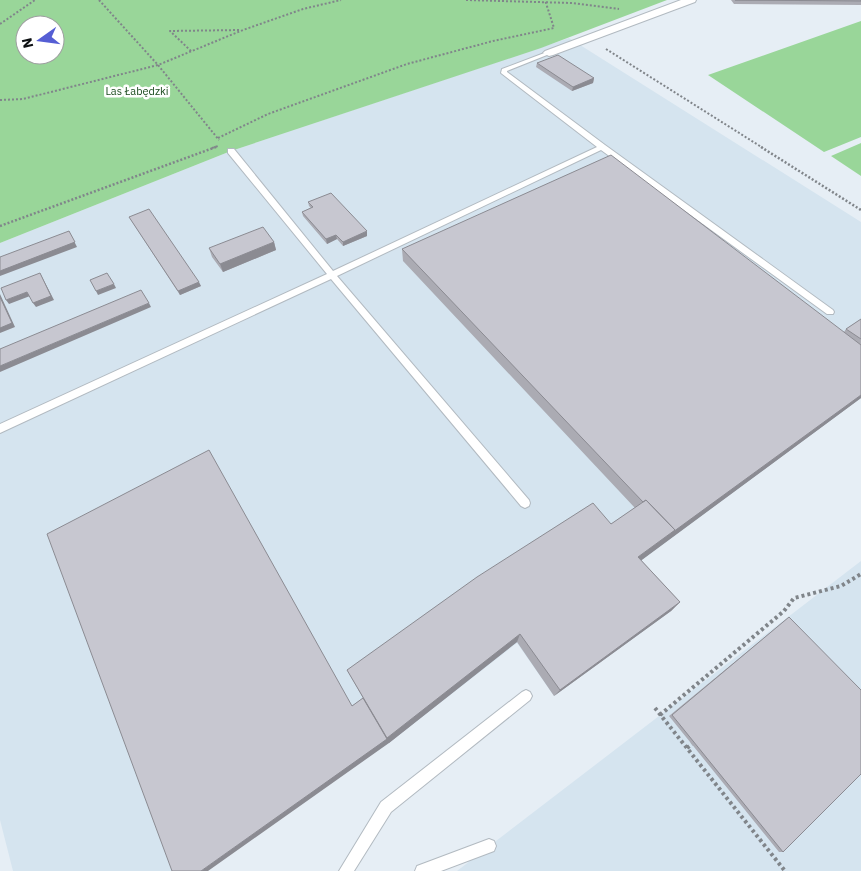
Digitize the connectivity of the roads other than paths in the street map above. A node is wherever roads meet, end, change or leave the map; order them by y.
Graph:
1 (691, 0) edge
2 (549, 53) joint
3 (602, 147) junction
4 (231, 151) dead end
5 (332, 274) junction
6 (830, 312) dead end
7 (0, 429) edge
8 (525, 503) dead end
9 (526, 696) dead end
10 (489, 846) dead end
11 (346, 871) edge
12 (422, 871) edge

1 - 2 street
2 - 3 lane
3 - 5 lane
3 - 6 lane
4 - 5 lane
5 - 7 lane
5 - 8 lane
9 - 11 lane
10 - 12 lane

